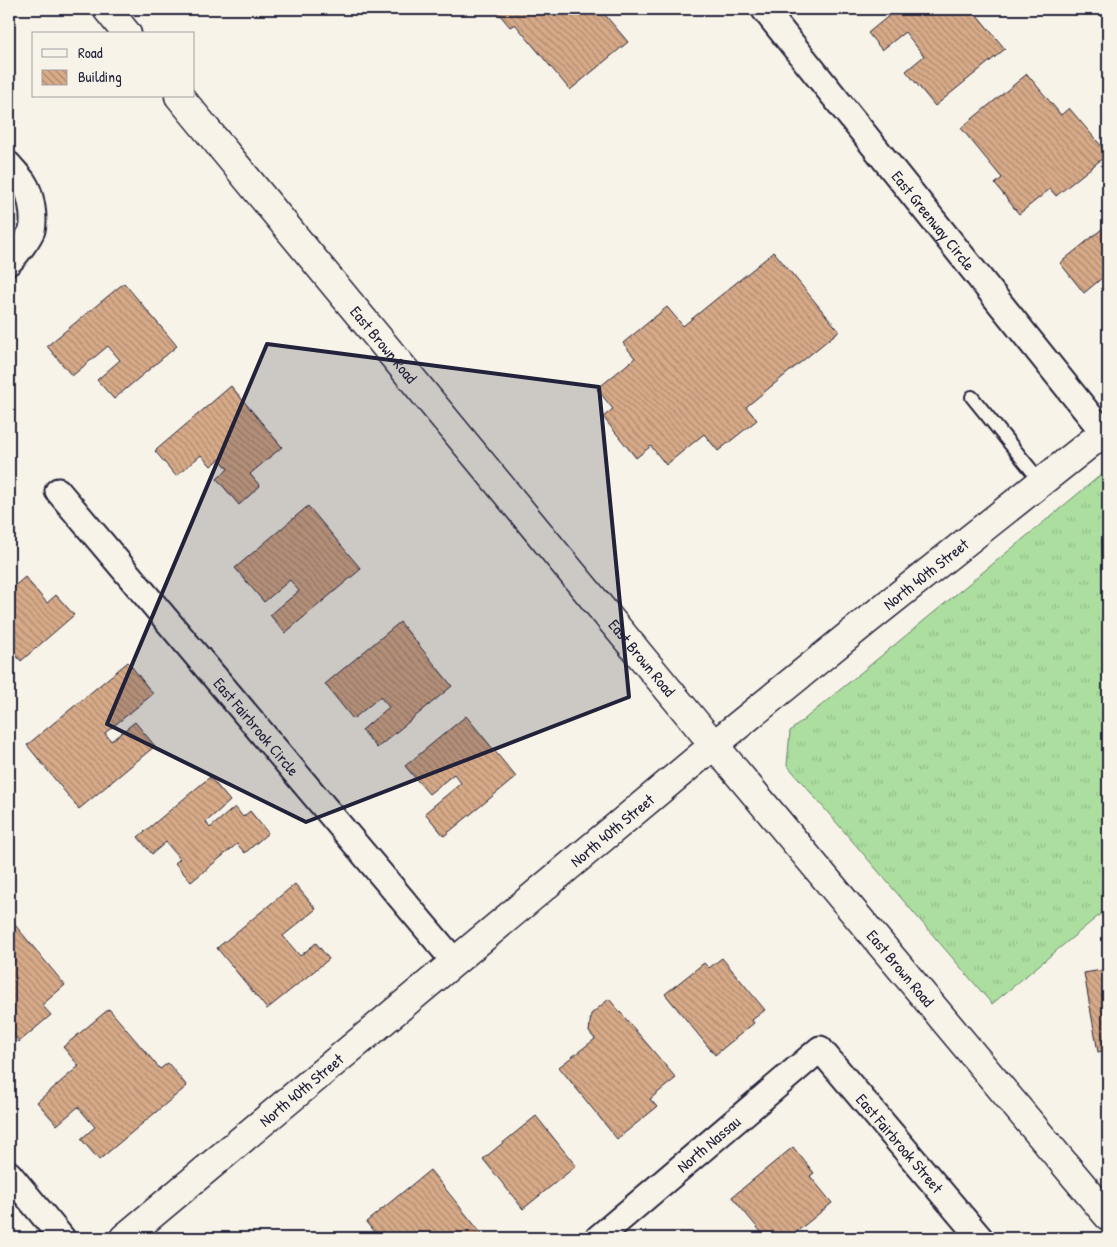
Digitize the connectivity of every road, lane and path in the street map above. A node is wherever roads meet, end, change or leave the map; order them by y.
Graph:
1 (107, 9) edge
2 (764, 9) edge
3 (125, 32) edge
4 (181, 98) edge
5 (9, 165) edge
6 (9, 262) edge
7 (972, 397) dead end
8 (1106, 431) edge
9 (1041, 482) junction
10 (58, 491) dead end
11 (714, 745) junction
12 (454, 961) junction
13 (820, 1049) joint
14 (9, 1174) edge
15 (1108, 1216) edge
16 (62, 1238) edge
17 (124, 1238) edge
18 (598, 1238) edge
19 (980, 1238) edge

1 - 3 main road
2 - 8 street, East Greenway Circle
4 - 11 main road, East Brown Road
5 - 6 street
7 - 9 lane
8 - 9 main road, North 40th Street
9 - 11 main road, North 40th Street
10 - 12 street, East Fairbrook Circle
11 - 12 main road, North 40th Street
11 - 15 main road, East Brown Road
12 - 17 main road, North 40th Street
13 - 18 street, North Nassau
13 - 19 street, East Fairbrook Street
14 - 16 street

